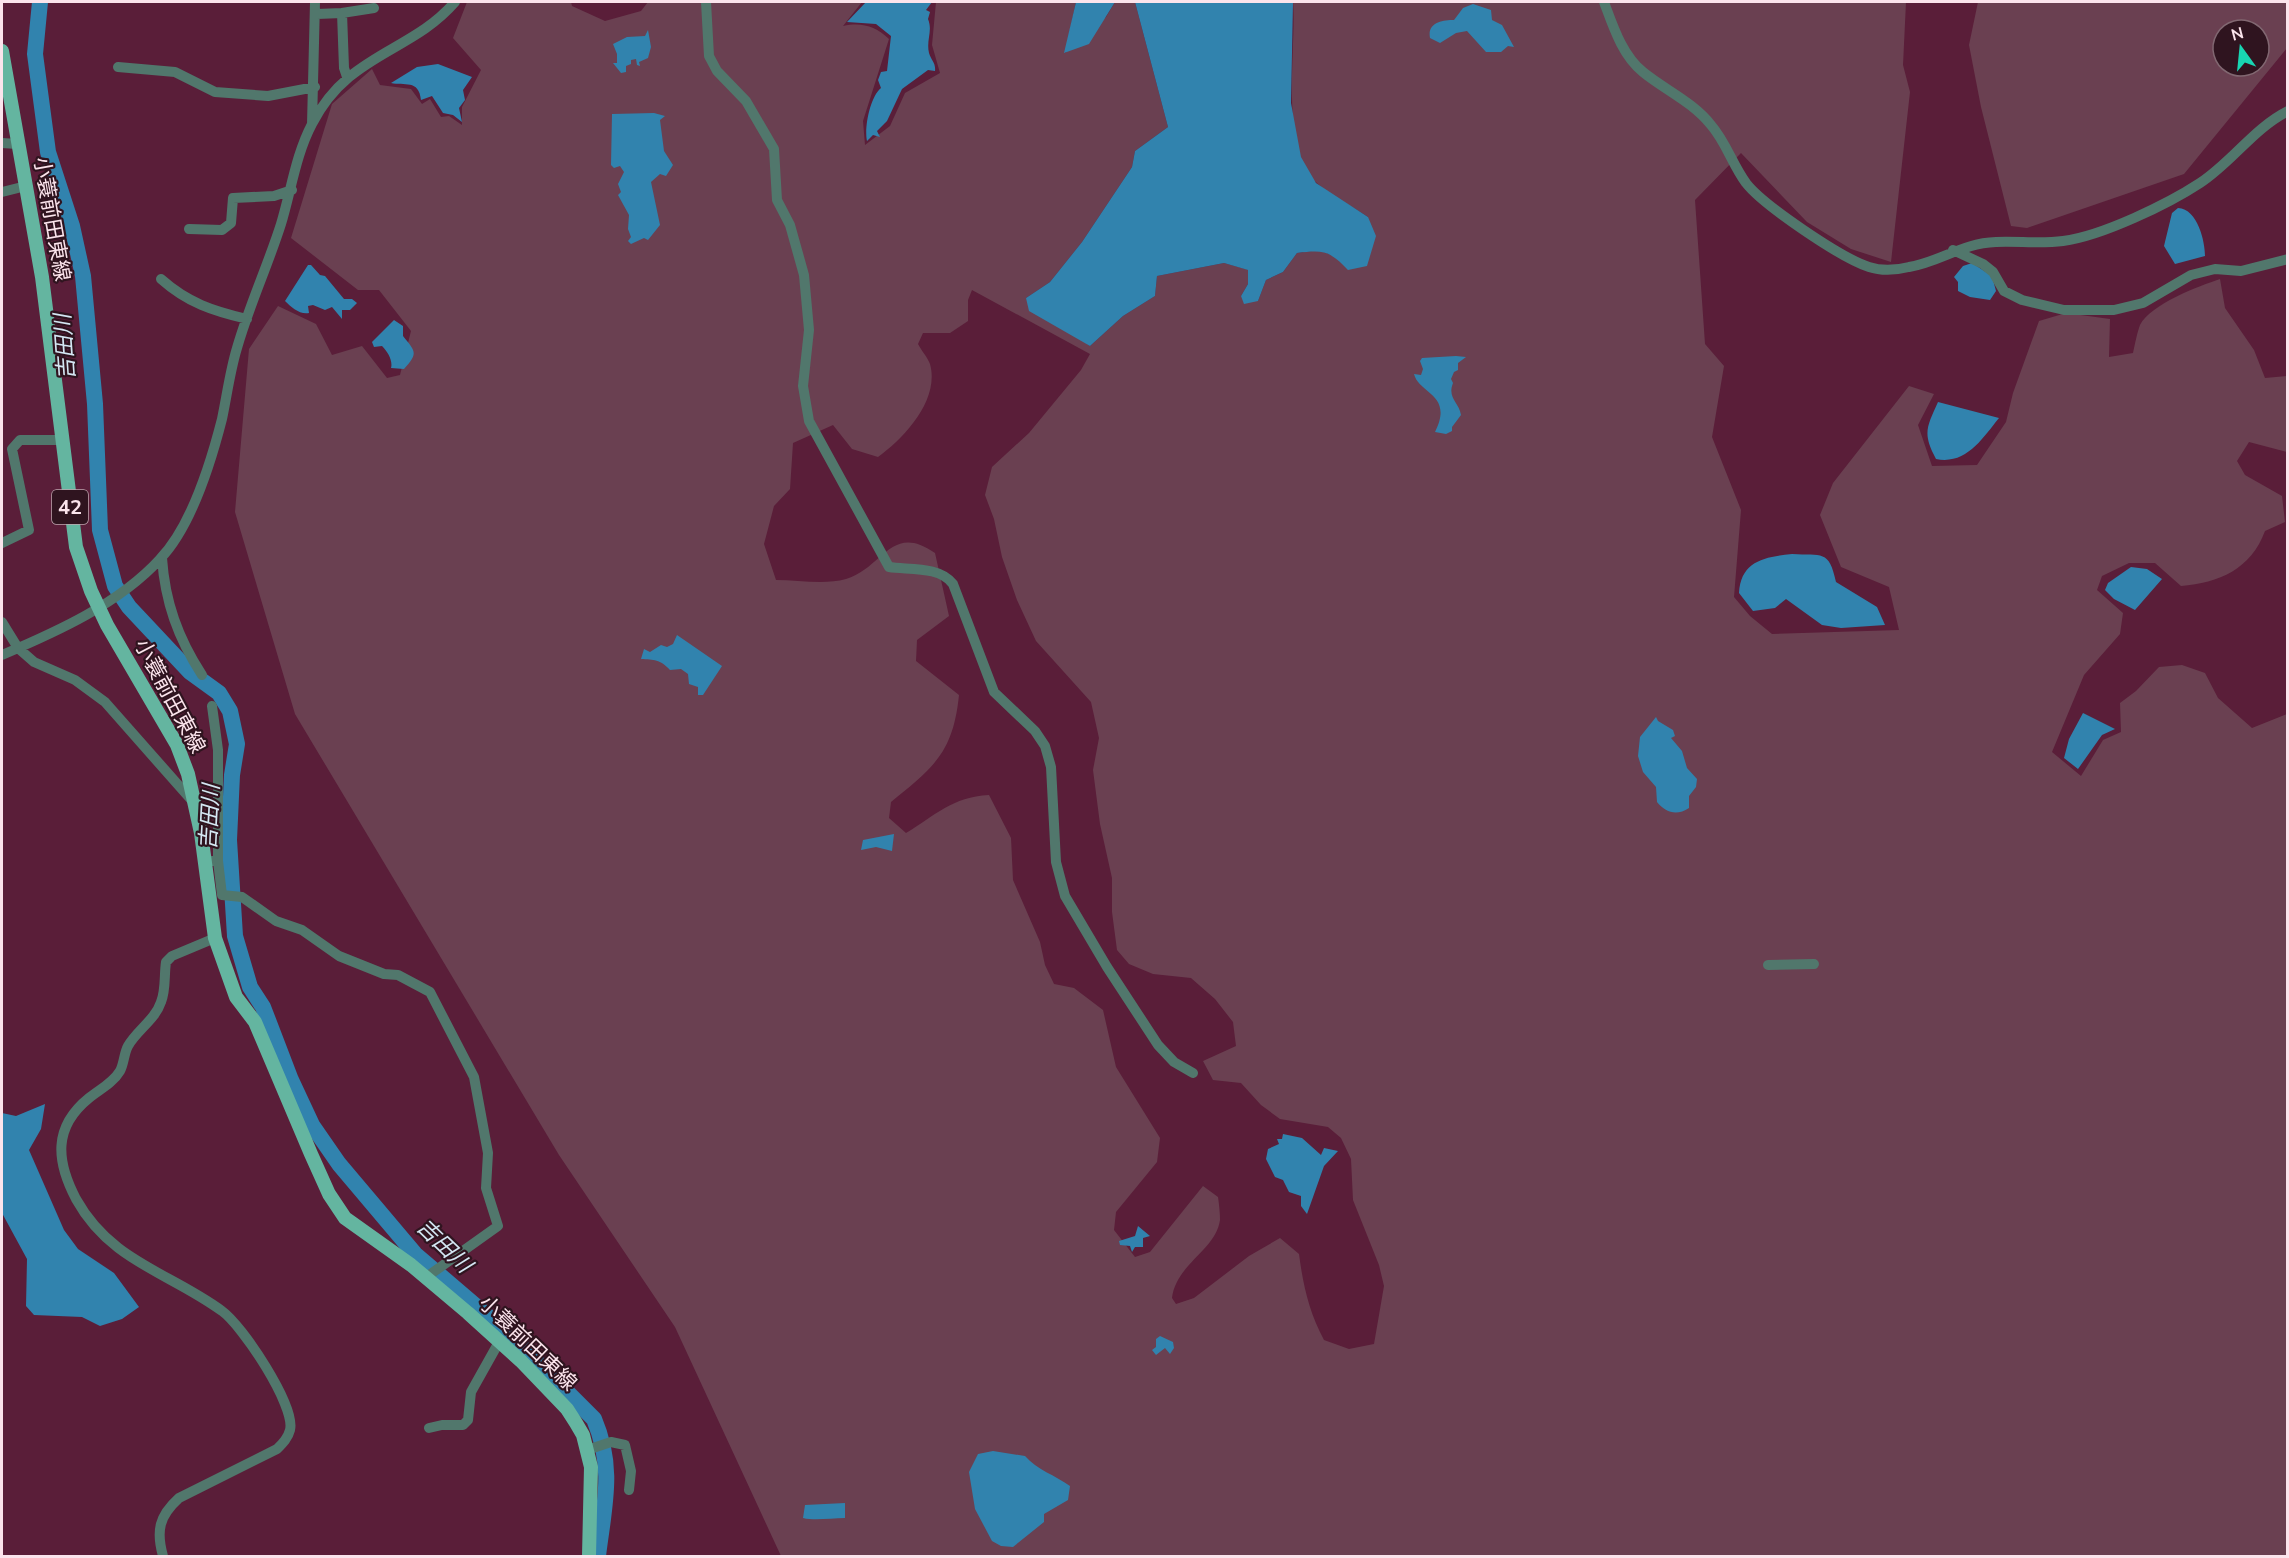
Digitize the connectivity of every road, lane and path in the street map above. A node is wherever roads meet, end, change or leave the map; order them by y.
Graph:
1 (315, 2) edge
2 (454, 2) edge
3 (706, 2) edge
4 (1604, 2) edge
5 (374, 8) dead end
6 (342, 13) junction
7 (316, 14) junction
8 (2, 51) edge
9 (118, 66) dead end
10 (347, 77) junction
11 (315, 87) junction
12 (2288, 111) edge
13 (312, 124) junction
14 (2, 143) edge
15 (17, 144) junction
16 (26, 186) junction
17 (292, 190) junction
18 (2, 192) edge
19 (189, 229) dead end
20 (1953, 250) junction
21 (2288, 259) edge
22 (161, 279) dead end
23 (247, 319) junction
24 (61, 440) junction
25 (2, 543) edge
26 (162, 558) junction
27 (99, 607) junction
28 (2, 622) edge
29 (18, 648) junction
30 (2, 655) edge
31 (202, 675) dead end
32 (212, 705) dead end
33 (196, 804) junction
34 (211, 861) junction
35 (215, 938) junction
36 (1814, 964) dead end
37 (1768, 965) dead end
38 (1193, 1073) dead end
39 (427, 1277) junction
40 (500, 1342) junction
41 (429, 1428) dead end
42 (591, 1448) junction
43 (629, 1490) dead end
44 (163, 1557) edge
45 (589, 1557) edge

1 - 7 street
2 - 10 street
3 - 38 street
4 - 20 street
5 - 6 street
6 - 7 street
6 - 10 street
7 - 11 street
8 - 15 main road, 小蓑前田東線 / 42
9 - 11 street
10 - 13 street
11 - 13 street
12 - 20 street
13 - 17 street
14 - 15 street
15 - 16 main road, 小蓑前田東線 / 42
16 - 18 street
16 - 24 main road, 小蓑前田東線 / 42
17 - 19 street
17 - 23 street
20 - 21 street
22 - 23 street
23 - 26 street
24 - 25 street
24 - 27 main road, 小蓑前田東線 / 42
26 - 27 street
26 - 31 street
27 - 29 street
27 - 33 main road, 小蓑前田東線 / 42
28 - 29 street
29 - 30 street
29 - 33 street
32 - 34 street
33 - 34 main road, 小蓑前田東線 / 42
34 - 35 main road, 小蓑前田東線 / 42
34 - 39 street
35 - 39 main road, 小蓑前田東線 / 42
35 - 44 street
36 - 37 street
39 - 40 main road, 小蓑前田東線 / 42
40 - 41 street
40 - 42 main road, 小蓑前田東線 / 42
42 - 43 street
42 - 45 main road, 小蓑前田東線 / 42

